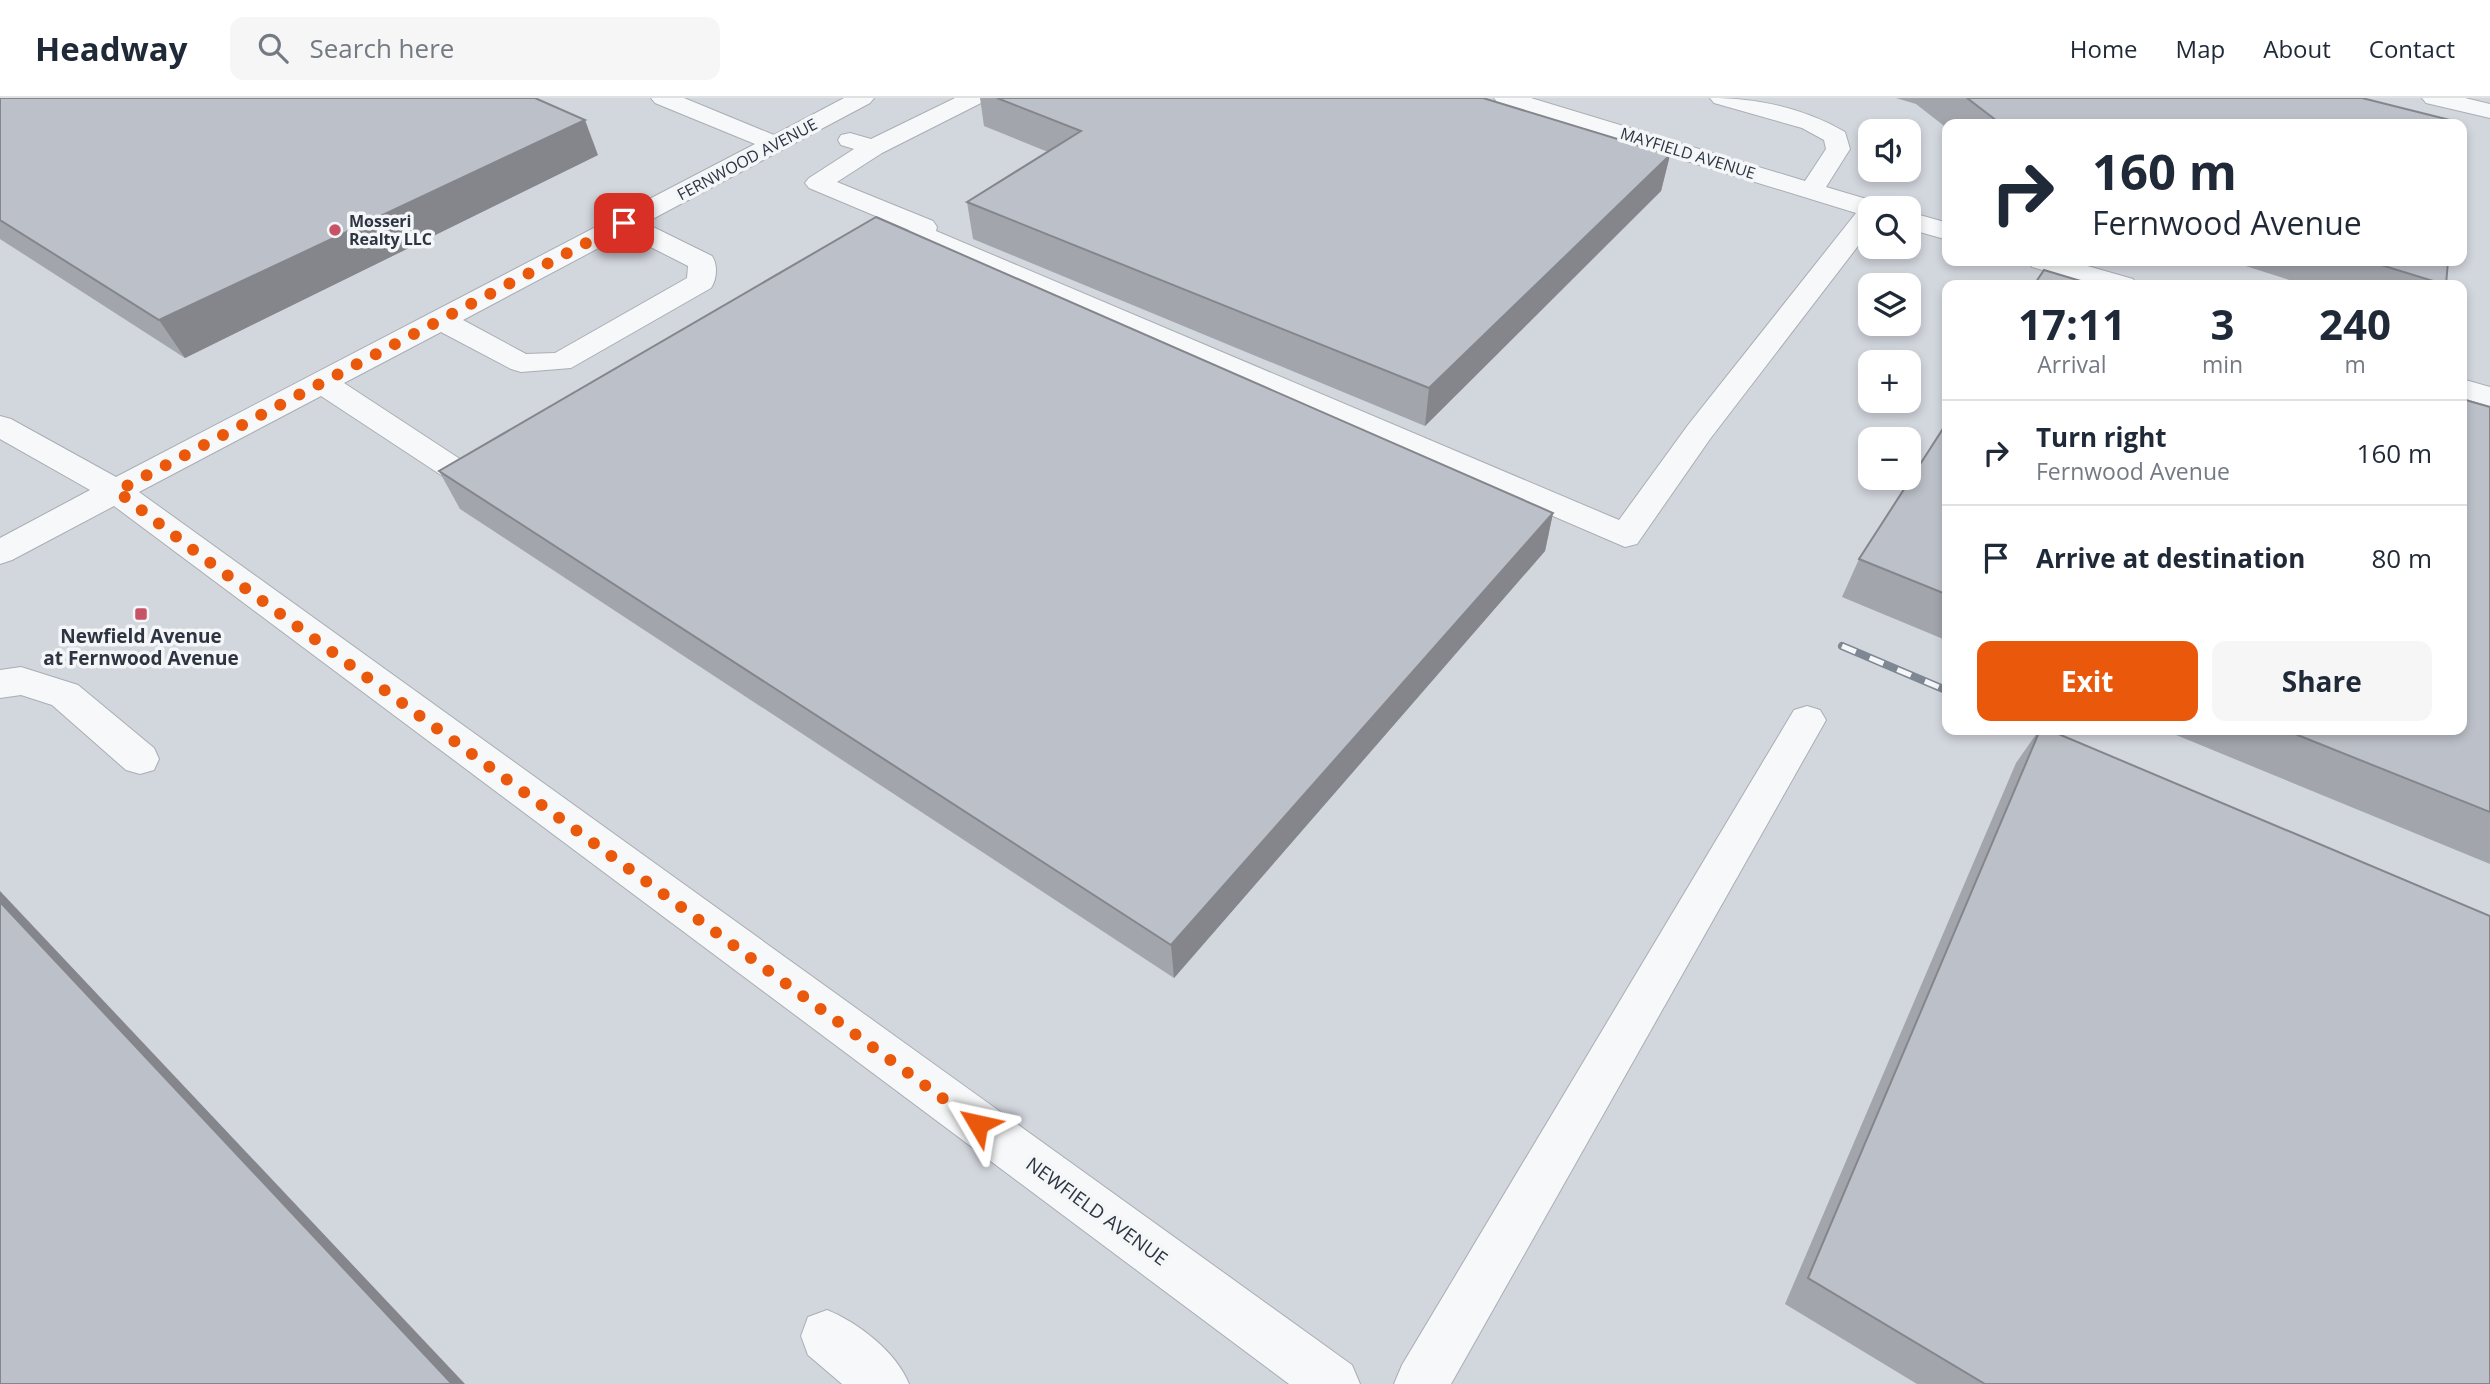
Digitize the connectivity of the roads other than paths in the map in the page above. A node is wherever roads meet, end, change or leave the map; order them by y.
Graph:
1 (663, 98) edge
2 (726, 98) edge
3 (862, 98) edge
4 (973, 98) edge
5 (1506, 98) edge
6 (1598, 98) edge
7 (1722, 98) edge
8 (2434, 98) edge
9 (2490, 111) edge
10 (698, 112) junction
11 (1574, 119) junction
12 (809, 126) junction
13 (775, 144) junction
14 (873, 148) junction
15 (1811, 191) junction
16 (1858, 206) edge
17 (624, 223) junction
18 (1921, 224) edge
19 (1858, 227) edge
20 (1942, 230) edge
21 (2059, 266) edge
22 (2106, 280) edge
23 (441, 320) junction
24 (321, 382) junction
25 (2467, 390) edge
26 (2490, 397) edge
27 (0, 426) edge
28 (452, 468) edge
29 (117, 491) junction
30 (0, 552) edge
31 (0, 684) edge
32 (1807, 720) dead end
33 (139, 759) dead end
34 (827, 1336) dead end
35 (882, 1384) edge
36 (1333, 1384) edge
37 (1421, 1384) edge

1 - 10 lane
2 - 10 lane
3 - 12 lane, FERNWOOD AVENUE
4 - 14 lane
5 - 11 lane, MAYFIELD AVENUE
6 - 11 lane
7 - 15 lane
8 - 9 lane
10 - 13 lane
11 - 15 lane, MAYFIELD AVENUE
12 - 13 lane, FERNWOOD AVENUE
12 - 14 lane
13 - 17 lane, FERNWOOD AVENUE
14 - 19 lane
15 - 16 lane, MAYFIELD AVENUE
17 - 23 lane, FERNWOOD AVENUE
17 - 23 lane
18 - 20 lane
21 - 22 lane
23 - 24 lane, FERNWOOD AVENUE
24 - 28 lane
24 - 29 lane, FERNWOOD AVENUE
25 - 26 lane
27 - 29 lane, NEWFIELD AVENUE
29 - 30 lane, FERNWOOD AVENUE
29 - 36 lane, NEWFIELD AVENUE
31 - 33 lane
32 - 37 lane
34 - 35 lane

